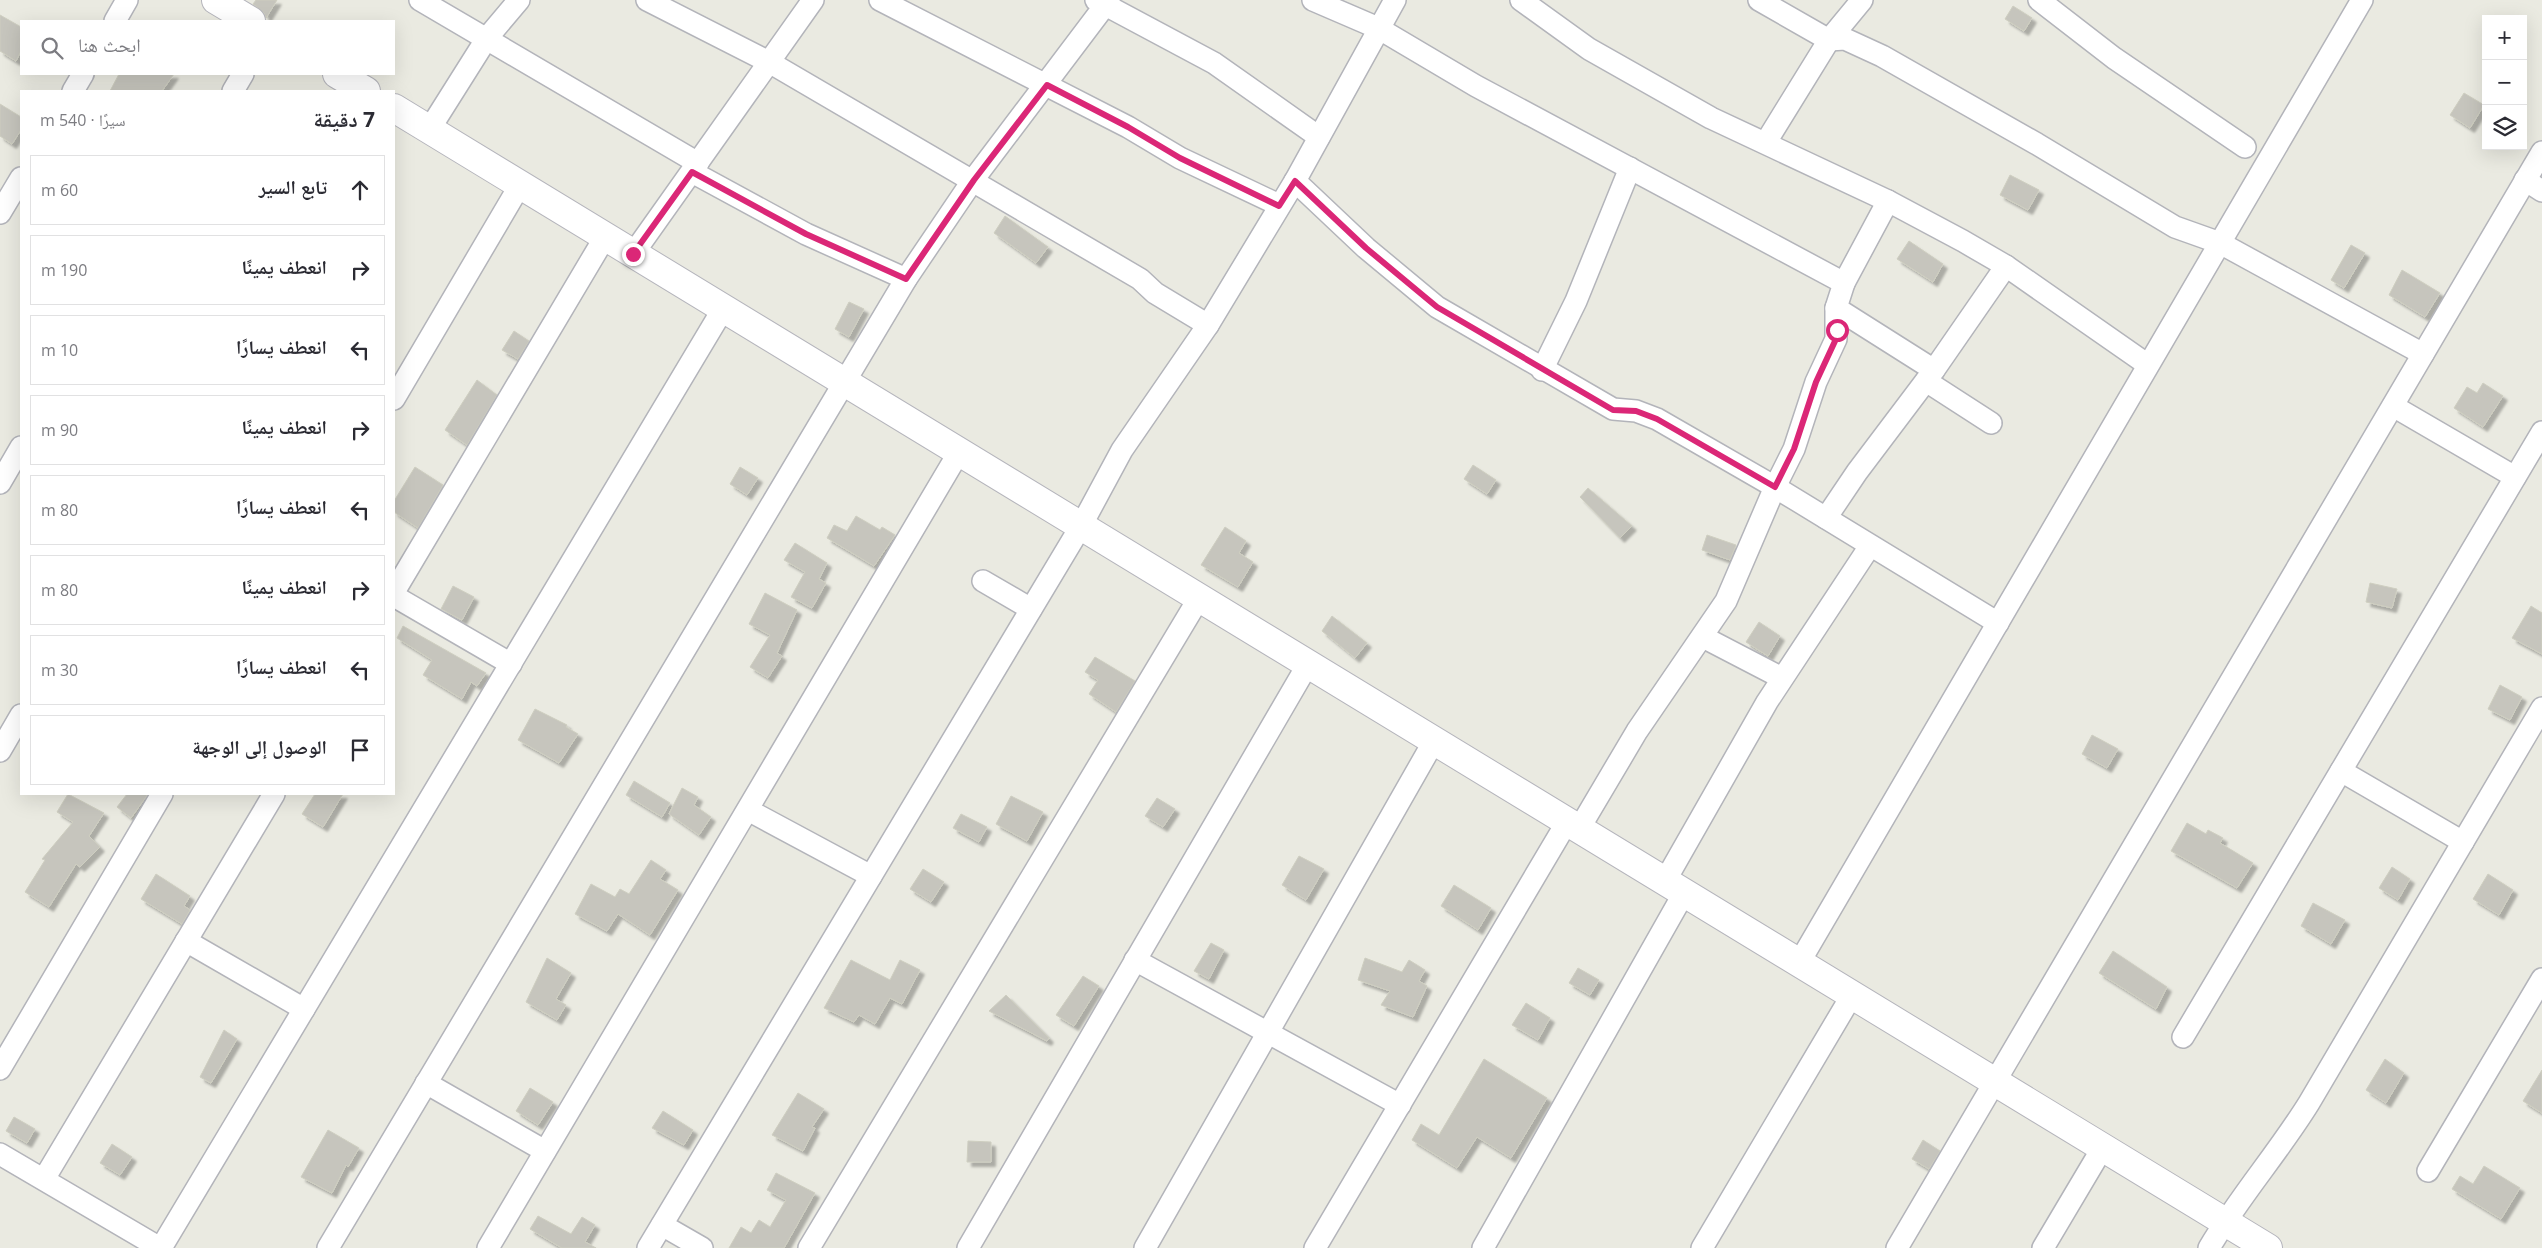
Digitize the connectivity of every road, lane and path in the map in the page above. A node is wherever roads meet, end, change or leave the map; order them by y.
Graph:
1 (127, 0) edge
2 (420, 0) edge
3 (519, 0) edge
4 (647, 0) edge
5 (812, 0) edge
6 (880, 0) edge
7 (1313, 0) edge
8 (1395, 0) edge
9 (1521, 0) edge
10 (1759, 0) edge
11 (1862, 0) edge
12 (2039, 0) edge
13 (2362, 0) edge
14 (1103, 2) edge
15 (116, 20) edge
16 (1378, 28) junction
17 (487, 38) junction
18 (1829, 40) junction
19 (769, 62) junction
20 (82, 75) edge
21 (242, 75) edge
22 (339, 75) edge
23 (1047, 85) junction
24 (74, 90) edge
25 (234, 90) edge
26 (364, 90) edge
27 (395, 109) edge
28 (429, 130) junction
29 (1319, 137) junction
30 (1766, 142) junction
31 (2245, 147) dead end
32 (2542, 152) edge
33 (695, 167) junction
34 (1630, 168) junction
35 (20, 180) edge
36 (974, 180) junction
37 (1295, 181) junction
38 (520, 185) junction
39 (2534, 186) edge
40 (1888, 200) junction
41 (1279, 206) junction
42 (0, 213) edge
43 (605, 237) junction
44 (2220, 243) junction
45 (633, 254) junction
46 (2006, 266) junction
47 (906, 279) junction
48 (1844, 283) junction
49 (1836, 308) junction
50 (723, 309) junction
51 (1208, 325) junction
52 (2424, 354) junction
53 (2148, 365) junction
54 (1542, 370) junction
55 (1930, 376) junction
56 (844, 382) junction
57 (395, 397) edge
58 (2393, 406) junction
59 (1991, 424) dead end
60 (2542, 432) edge
61 (20, 449) edge
62 (959, 452) junction
63 (2515, 477) junction
64 (0, 483) edge
65 (1775, 487) junction
66 (1826, 518) junction
67 (1080, 526) junction
68 (1870, 546) junction
69 (984, 581) dead end
70 (395, 590) edge
71 (395, 597) edge
72 (1199, 598) junction
73 (1031, 609) junction
74 (1998, 623) junction
75 (1703, 636) junction
76 (511, 664) junction
77 (1308, 664) junction
78 (1782, 678) junction
79 (2542, 708) edge
80 (20, 717) edge
81 (1434, 740) junction
82 (0, 751) edge
83 (2341, 771) junction
84 (161, 795) edge
85 (273, 795) edge
86 (748, 810) junction
87 (1573, 825) junction
88 (2463, 842) junction
89 (871, 876) junction
90 (1674, 887) junction
91 (186, 941) junction
92 (1136, 960) junction
93 (1799, 963) junction
94 (2542, 979) edge
95 (1852, 995) junction
96 (304, 1009) junction
97 (1268, 1032) junction
98 (2183, 1037) dead end
99 (0, 1069) edge
100 (426, 1082) junction
101 (1996, 1082) junction
102 (1400, 1105) junction
103 (2103, 1147) junction
104 (545, 1151) junction
105 (0, 1154) edge
106 (2428, 1171) dead end
107 (44, 1179) junction
108 (2225, 1221) junction
109 (662, 1225) junction
110 (161, 1248) edge
111 (328, 1248) edge
112 (488, 1248) edge
113 (648, 1248) edge
114 (702, 1248) edge
115 (809, 1248) edge
116 (968, 1248) edge
117 (1145, 1248) edge
118 (1315, 1248) edge
119 (1483, 1248) edge
120 (1702, 1248) edge
121 (1897, 1248) edge
122 (2043, 1248) edge
123 (2209, 1248) edge
124 (2268, 1248) edge

1 - 15 street
2 - 17 street
3 - 17 street
4 - 19 street
5 - 19 street
6 - 23 street
7 - 16 street
8 - 16 street
9 - 30 street
10 - 18 street
11 - 18 street
12 - 31 street
13 - 44 street
14 - 23 street
14 - 29 street
16 - 29 street
16 - 34 street
17 - 28 street
17 - 33 street
18 - 30 street
18 - 44 street
19 - 33 street
19 - 36 street
20 - 24 street
21 - 25 street
22 - 26 street
23 - 36 street
23 - 41 street
27 - 28 street
28 - 38 street
29 - 37 street
30 - 40 street
32 - 39 street
33 - 45 street
33 - 47 street
34 - 48 street
34 - 54 street
35 - 42 street
36 - 47 street
36 - 51 street
37 - 41 street
37 - 54 street
38 - 43 street
38 - 57 street
39 - 52 street
40 - 46 street
40 - 48 street
41 - 51 street
43 - 45 street
43 - 70 street
44 - 52 street
44 - 53 street
45 - 50 street
46 - 53 street
46 - 55 street
47 - 56 street
48 - 49 street
49 - 55 street
49 - 65 street
50 - 56 street
50 - 76 street
51 - 67 street
52 - 58 street
53 - 74 street
54 - 65 street
55 - 59 street
55 - 66 street
56 - 62 street
56 - 100 street
58 - 63 street
58 - 101 street
60 - 63 street
61 - 64 street
62 - 67 street
62 - 86 street
63 - 83 street
65 - 66 street
65 - 75 street
66 - 68 street
67 - 72 street
67 - 73 street
68 - 74 street
68 - 78 street
69 - 73 street
71 - 76 street
72 - 77 street
72 - 115 street
73 - 89 street
74 - 93 street
75 - 78 street
75 - 87 street
76 - 96 street
77 - 81 street
77 - 92 street
78 - 90 street
79 - 88 street
80 - 82 street
81 - 87 street
81 - 97 street
83 - 88 street
83 - 98 street
84 - 99 street
85 - 91 street
86 - 89 street
86 - 104 street
87 - 90 street
87 - 102 street
88 - 108 street
89 - 109 street
90 - 93 street
90 - 119 street
91 - 96 street
91 - 107 street
92 - 97 street
92 - 116 street
93 - 95 street
94 - 106 street
95 - 101 street
95 - 120 street
96 - 110 street
97 - 102 street
97 - 117 street
100 - 104 street
100 - 111 street
101 - 103 street
101 - 121 street
102 - 118 street
103 - 108 street
103 - 122 street
104 - 112 street
105 - 107 street
107 - 110 street
108 - 123 street
108 - 124 street
109 - 113 street
109 - 114 street

